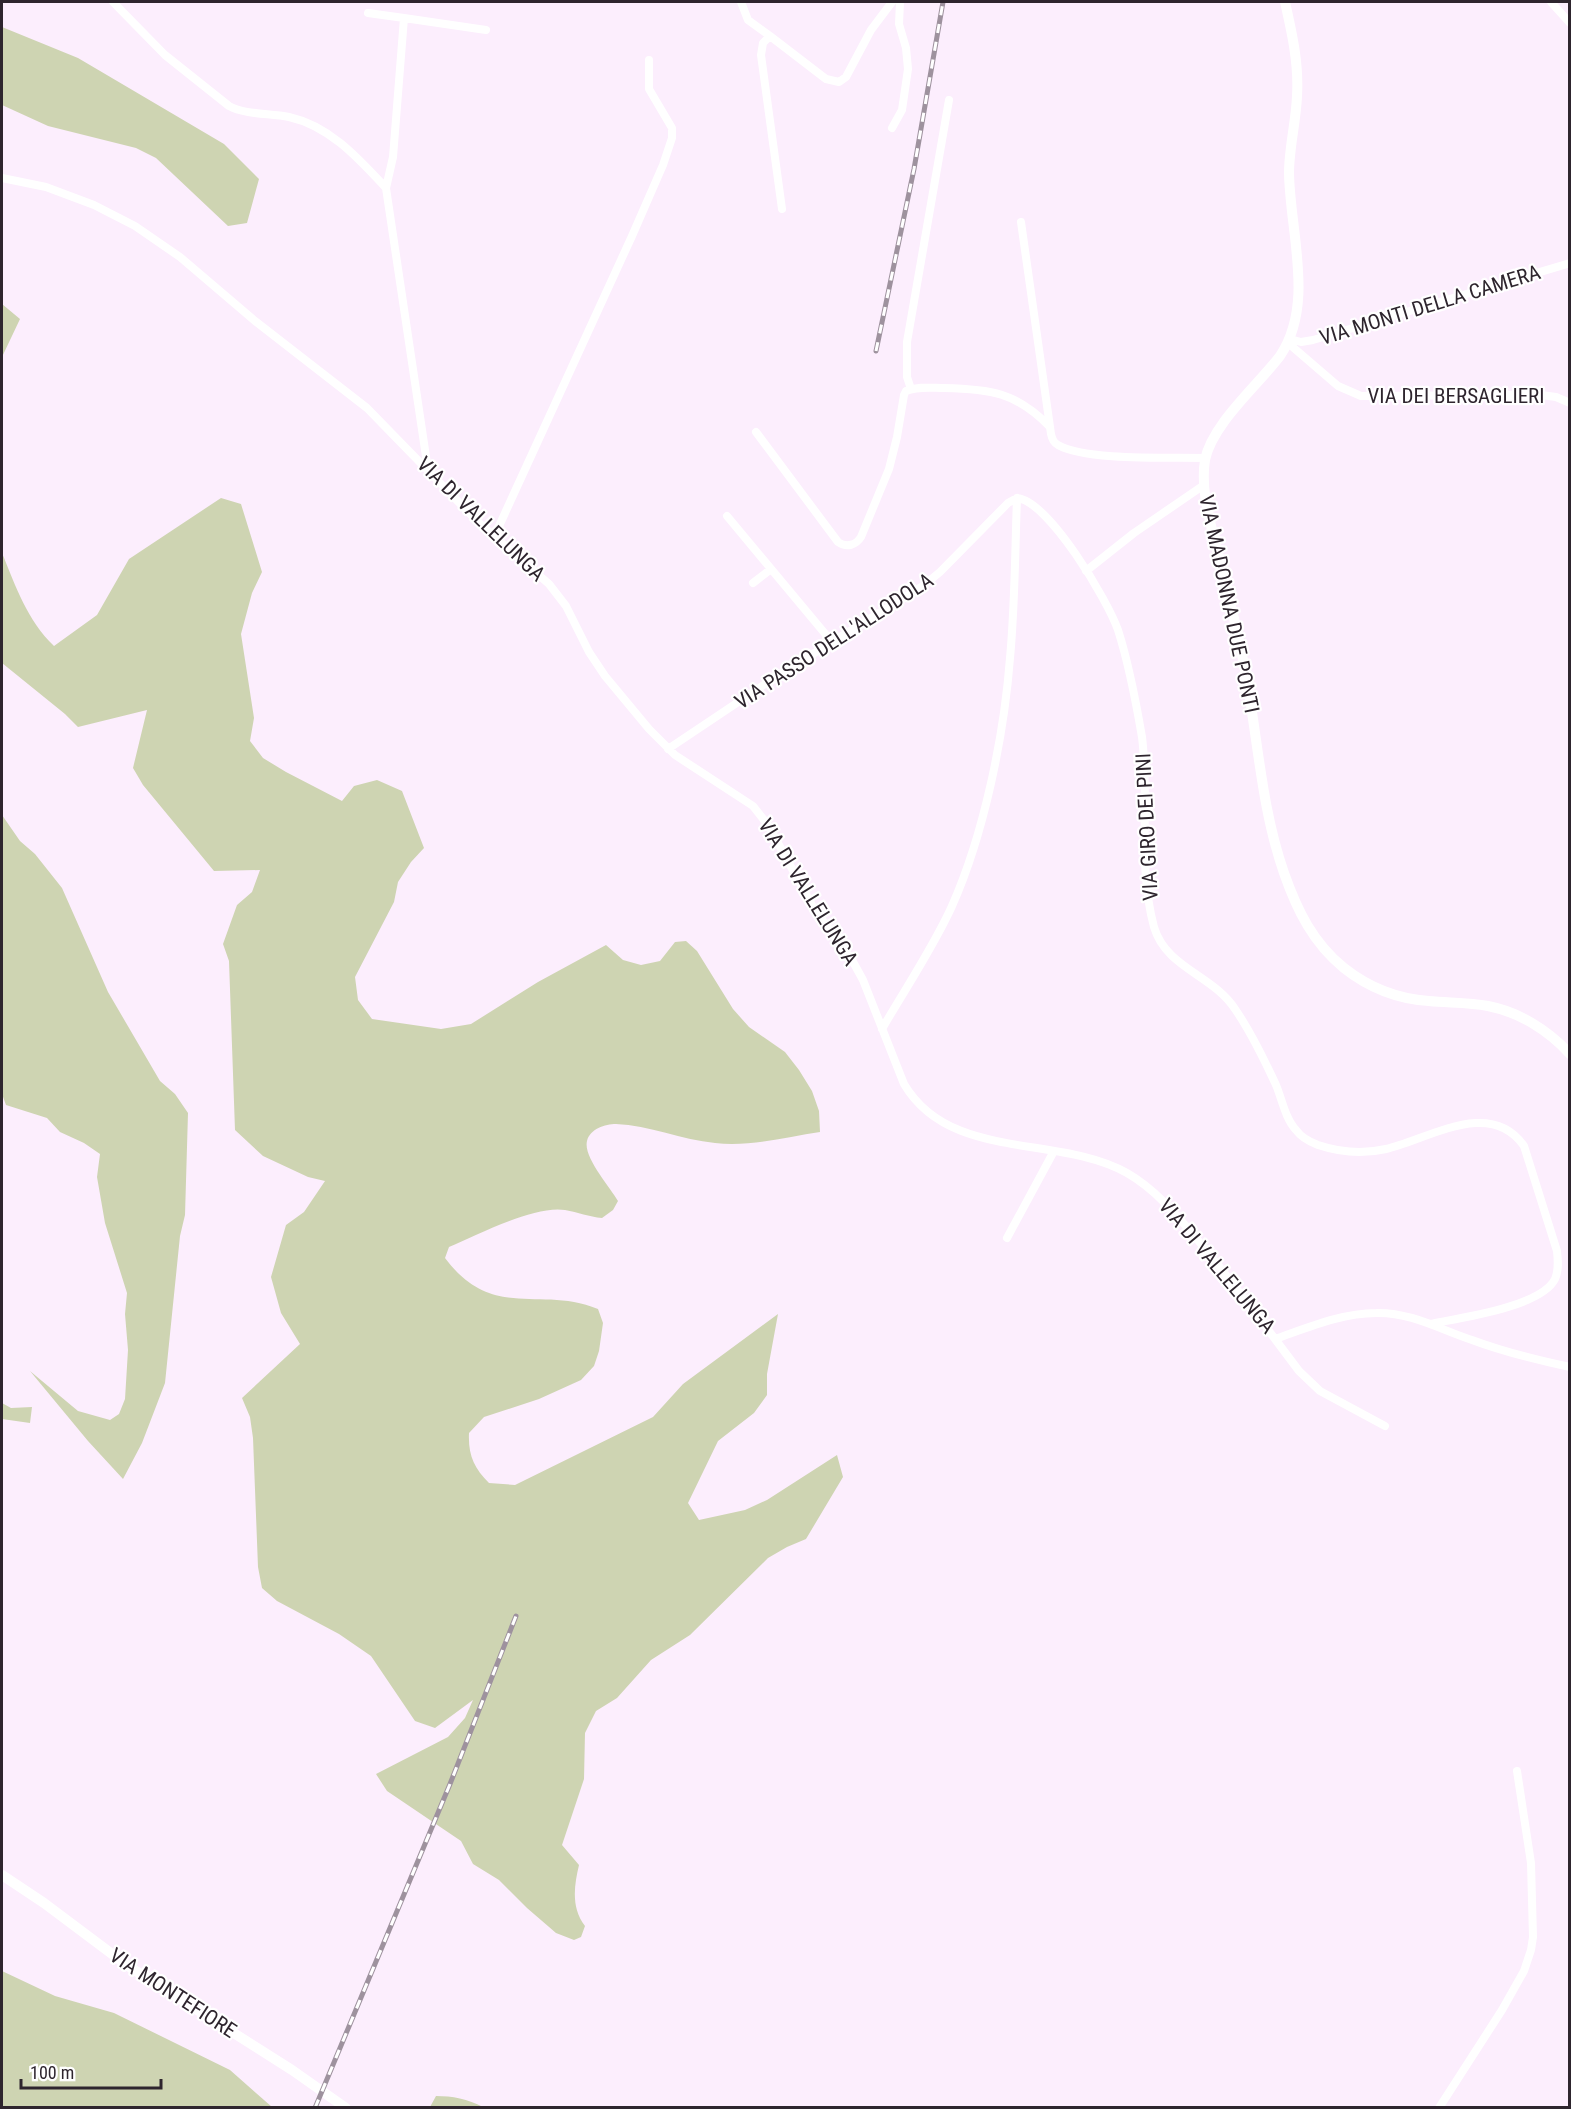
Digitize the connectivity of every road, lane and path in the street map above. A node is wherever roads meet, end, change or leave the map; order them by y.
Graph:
1 (113, 2) edge
2 (741, 2) edge
3 (892, 2) edge
4 (900, 2) edge
5 (1285, 2) edge
6 (1551, 2) edge
7 (368, 13) dead end
8 (404, 18) junction
9 (1569, 23) edge
10 (486, 30) dead end
11 (770, 36) junction
12 (649, 60) dead end
13 (949, 100) dead end
14 (892, 128) dead end
15 (2, 178) edge
16 (386, 188) junction
17 (782, 209) dead end
18 (1021, 222) dead end
19 (1569, 263) edge
20 (1289, 341) junction
21 (911, 389) junction
22 (1569, 403) edge
23 (1050, 427) junction
24 (756, 432) dead end
25 (1206, 458) junction
26 (428, 470) junction
27 (1204, 485) junction
28 (1017, 498) junction
29 (727, 516) dead end
30 (494, 537) junction
31 (771, 569) junction
32 (1086, 571) junction
33 (753, 583) dead end
34 (832, 642) junction
35 (668, 749) junction
36 (882, 1029) junction
37 (1569, 1054) edge
38 (1054, 1151) junction
39 (1007, 1238) dead end
40 (1429, 1324) junction
41 (1275, 1339) junction
42 (1569, 1367) edge
43 (1385, 1426) dead end
44 (1517, 1771) dead end
45 (2, 1875) edge
46 (346, 2108) edge
47 (1439, 2108) edge

1 - 16 street
2 - 11 street
3 - 11 street
4 - 14 street
5 - 20 main road, VIA MADONNA DUE PONTI
6 - 9 street
7 - 8 street
8 - 10 street
8 - 16 street
11 - 17 street
12 - 30 street
13 - 21 street
15 - 26 street, VIA DI VALLELUNGA
16 - 26 street
18 - 23 street
19 - 20 street, VIA MONTI DELLA CAMERA
20 - 22 street, VIA DEI BERSAGLIERI
20 - 25 main road, VIA MADONNA DUE PONTI
21 - 23 street
21 - 24 street
23 - 25 street
25 - 27 main road, VIA MADONNA DUE PONTI
26 - 30 street, VIA DI VALLELUNGA
27 - 32 street
27 - 37 main road, VIA MADONNA DUE PONTI
28 - 32 street, VIA GIRO DEI PINI
28 - 34 street, VIA PASSO DELL'ALLODOLA
28 - 36 street
29 - 31 street
30 - 35 street, VIA DI VALLELUNGA
31 - 33 street
31 - 34 street
32 - 40 street, VIA GIRO DEI PINI
34 - 35 street, VIA PASSO DELL'ALLODOLA
35 - 36 street, VIA DI VALLELUNGA
36 - 38 street, VIA DI VALLELUNGA
38 - 39 street
38 - 41 street, VIA DI VALLELUNGA
40 - 41 street, VIA DI VALLELUNGA
40 - 42 street, VIA DI VALLELUNGA
41 - 43 street
44 - 47 street
45 - 46 main road, VIA MONTEFIORE

